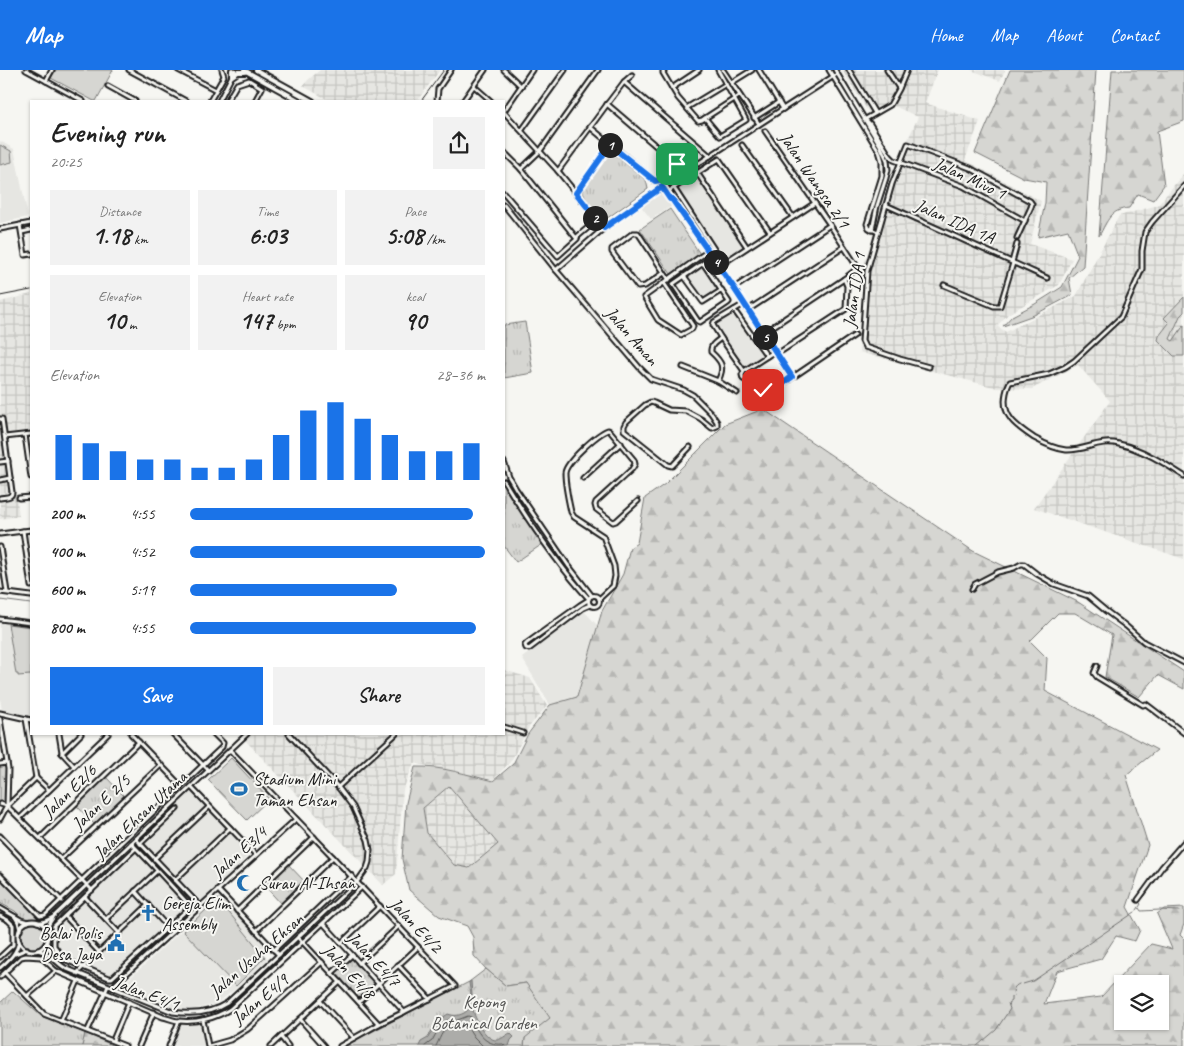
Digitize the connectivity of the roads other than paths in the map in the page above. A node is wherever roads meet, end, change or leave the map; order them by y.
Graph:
1 (26, 70) edge
2 (52, 70) edge
3 (129, 70) edge
4 (178, 70) edge
5 (222, 70) edge
6 (233, 70) edge
7 (256, 70) edge
8 (451, 70) edge
9 (485, 70) edge
10 (504, 70) edge
11 (532, 70) edge
12 (565, 70) edge
13 (598, 70) edge
14 (665, 70) edge
15 (699, 70) edge
16 (718, 70) edge
17 (723, 70) edge
18 (752, 70) edge
19 (759, 70) edge
20 (829, 70) edge
21 (849, 70) edge
22 (888, 70) edge
23 (908, 70) edge
24 (246, 71) edge
25 (836, 72) edge
26 (232, 76) junction
27 (632, 76) dead end
28 (833, 76) junction
29 (46, 81) junction
30 (624, 82) junction
31 (731, 83) junction
32 (726, 84) junction
33 (108, 86) dead end
34 (474, 86) junction
35 (521, 86) junction
36 (672, 88) junction
37 (899, 89) junction
38 (216, 90) junction
39 (739, 96) junction
40 (734, 99) junction
41 (81, 100) edge
42 (133, 100) edge
43 (184, 100) edge
44 (211, 100) edge
45 (220, 100) edge
46 (228, 100) edge
47 (256, 100) edge
48 (298, 100) edge
49 (310, 100) edge
50 (437, 100) edge
51 (464, 100) edge
52 (490, 100) edge
53 (742, 100) junction
54 (779, 102) junction
55 (606, 104) junction
56 (737, 104) junction
57 (688, 108) junction
58 (783, 109) junction
59 (505, 110) edge
60 (505, 113) edge
61 (875, 114) junction
62 (706, 118) junction
63 (754, 118) junction
64 (863, 120) junction
65 (759, 124) junction
66 (590, 127) junction
67 (522, 130) junction
68 (765, 131) dead end
69 (610, 145) junction
70 (742, 145) dead end
71 (540, 151) junction
72 (505, 153) edge
73 (710, 156) junction
74 (901, 163) junction
75 (521, 169) junction
76 (558, 171) junction
77 (698, 174) junction
78 (663, 186) junction
79 (1184, 186) edge
80 (674, 188) junction
81 (669, 192) junction
82 (576, 193) junction
83 (505, 195) edge
84 (672, 199) junction
85 (815, 203) junction
86 (886, 205) junction
87 (505, 206) edge
88 (793, 217) junction
89 (597, 220) junction
90 (1026, 221) junction
91 (30, 223) edge
92 (20, 225) junction
93 (830, 225) junction
94 (604, 228) junction
95 (0, 229) edge
96 (30, 230) edge
97 (22, 232) junction
98 (770, 232) junction
99 (878, 232) junction
100 (577, 238) junction
101 (1017, 238) dead end
102 (1017, 244) dead end
103 (747, 247) junction
104 (844, 247) junction
105 (708, 250) junction
106 (30, 254) edge
107 (712, 257) junction
108 (1012, 262) junction
109 (703, 263) junction
110 (723, 263) junction
111 (719, 266) junction
112 (556, 270) junction
113 (664, 273) junction
114 (684, 276) junction
115 (1047, 278) dead end
116 (844, 279) junction
117 (669, 280) junction
118 (664, 284) junction
119 (944, 285) dead end
120 (734, 288) junction
121 (722, 290) junction
122 (744, 304) junction
123 (734, 309) junction
124 (748, 310) junction
125 (762, 333) junction
126 (855, 335) dead end
127 (721, 338) junction
128 (776, 353) junction
129 (767, 356) junction
130 (683, 367) dead end
131 (929, 367) dead end
132 (744, 371) junction
133 (792, 377) junction
134 (718, 381) junction
135 (737, 392) dead end
136 (1, 419) edge
137 (25, 434) junction
138 (30, 434) edge
139 (5, 438) junction
140 (620, 444) junction
141 (690, 447) dead end
142 (30, 455) edge
143 (8, 461) junction
144 (0, 462) edge
145 (505, 465) edge
146 (1184, 476) edge
147 (10, 478) junction
148 (583, 478) dead end
149 (0, 480) edge
150 (505, 483) edge
151 (30, 497) edge
152 (0, 498) edge
153 (19, 498) dead end
154 (638, 501) dead end
155 (30, 530) edge
156 (23, 531) junction
157 (0, 534) edge
158 (0, 547) edge
159 (30, 579) edge
160 (972, 589) dead end
161 (0, 592) edge
162 (7, 592) junction
163 (30, 596) edge
164 (590, 598) junction
165 (599, 599) junction
166 (590, 605) junction
167 (0, 619) edge
168 (30, 623) edge
169 (1184, 663) edge
170 (1097, 666) dead end
171 (0, 713) edge
172 (0, 719) edge
173 (26, 719) junction
174 (30, 720) edge
175 (505, 727) edge
176 (523, 733) dead end
177 (1184, 733) edge
178 (59, 735) edge
179 (81, 735) edge
180 (107, 735) edge
181 (132, 735) edge
182 (174, 735) edge
183 (215, 735) edge
184 (246, 735) edge
185 (289, 735) edge
186 (395, 735) edge
187 (1, 738) edge
188 (139, 742) junction
189 (230, 750) junction
190 (62, 753) junction
191 (7, 763) junction
192 (0, 764) edge
193 (161, 765) junction
194 (204, 765) junction
195 (74, 766) junction
196 (208, 770) junction
197 (36, 778) junction
198 (181, 786) junction
199 (190, 787) junction
200 (338, 787) junction
201 (49, 790) junction
202 (0, 804) edge
203 (7, 806) junction
204 (209, 807) junction
205 (177, 809) dead end
206 (20, 818) junction
207 (296, 818) junction
208 (0, 819) edge
209 (230, 828) junction
210 (0, 836) edge
211 (314, 837) junction
212 (40, 838) junction
213 (136, 839) junction
214 (1184, 842) edge
215 (131, 843) junction
216 (140, 844) junction
217 (136, 848) junction
218 (256, 855) junction
219 (334, 857) junction
220 (61, 859) junction
221 (154, 859) junction
222 (157, 870) junction
223 (0, 875) edge
224 (352, 876) junction
225 (175, 880) junction
226 (82, 881) junction
227 (357, 882) junction
228 (87, 885) junction
229 (362, 887) junction
230 (92, 890) junction
231 (218, 890) junction
232 (135, 891) junction
233 (85, 896) junction
234 (1138, 900) dead end
235 (62, 901) junction
236 (148, 905) junction
237 (200, 906) junction
238 (380, 906) junction
239 (0, 908) edge
240 (237, 911) junction
241 (0, 916) edge
242 (65, 916) junction
243 (14, 917) junction
244 (53, 917) junction
245 (106, 919) junction
246 (29, 922) junction
247 (37, 922) junction
248 (324, 924) junction
249 (399, 926) junction
250 (168, 927) junction
251 (20, 930) junction
252 (256, 931) junction
253 (48, 932) junction
254 (172, 932) junction
255 (119, 933) junction
256 (298, 937) junction
257 (19, 940) junction
258 (47, 941) junction
259 (303, 943) junction
260 (341, 943) junction
261 (418, 946) junction
262 (27, 949) junction
263 (38, 950) junction
264 (274, 950) junction
265 (99, 952) junction
266 (14, 954) junction
267 (279, 955) junction
268 (352, 955) junction
269 (52, 956) junction
270 (0, 957) edge
271 (322, 962) junction
272 (359, 963) junction
273 (398, 965) junction
274 (0, 968) edge
275 (83, 968) junction
276 (56, 971) junction
277 (5, 973) junction
278 (77, 973) junction
279 (331, 973) junction
280 (0, 978) edge
281 (78, 982) junction
282 (340, 982) junction
283 (378, 984) junction
284 (110, 986) junction
285 (104, 992) junction
286 (27, 996) junction
287 (430, 999) junction
288 (320, 1001) junction
289 (129, 1002) junction
290 (358, 1002) junction
291 (227, 1003) junction
292 (230, 1009) junction
293 (154, 1012) junction
294 (404, 1012) junction
295 (300, 1019) junction
296 (61, 1020) junction
297 (203, 1020) junction
298 (179, 1021) junction
299 (379, 1024) junction
300 (88, 1030) junction
301 (281, 1037) junction
302 (354, 1038) junction
303 (113, 1040) junction
304 (126, 1046) edge
305 (139, 1046) edge
306 (169, 1046) edge
307 (209, 1046) edge
308 (271, 1046) edge
309 (288, 1046) edge
310 (324, 1046) edge
311 (340, 1046) edge

1 - 29 street
2 - 29 street
3 - 43 street
4 - 38 street
5 - 38 street
6 - 26 main road
7 - 49 main road
8 - 50 street
9 - 34 street
10 - 35 street
11 - 35 street
12 - 67 street
13 - 71 street
14 - 36 street
15 - 36 street
16 - 32 street
17 - 31 street
18 - 31 street
19 - 54 street
20 - 28 street
21 - 61 street
22 - 37 street
23 - 37 street
24 - 26 main road
24 - 48 main road
25 - 28 street
25 - 64 street
26 - 45 street
27 - 30 street
28 - 58 street
28 - 64 street
29 - 41 street
30 - 55 street
30 - 73 street
31 - 39 street
32 - 40 street
32 - 57 street
33 - 42 street
34 - 51 street
34 - 52 street
35 - 59 street
36 - 57 street
37 - 61 street
38 - 44 street
39 - 40 street
39 - 53 street
40 - 56 street
40 - 62 street
46 - 47 street
53 - 56 street
53 - 63 street
54 - 58 street
54 - 63 street
55 - 66 street
55 - 69 street
56 - 62 street
57 - 62 street
58 - 65 street
60 - 67 street
61 - 64 street
63 - 65 street
64 - 74 street
64 - 99 street
65 - 73 street
66 - 69 street
66 - 76 street
67 - 71 street
68 - 85 street, Jalan Wangsa 2/1
69 - 82 street
70 - 88 street
71 - 75 street
71 - 76 street
72 - 75 street
73 - 78 street
74 - 86 street, Jalan IDA 1
74 - 90 street, Jalan Mivo 1
74 - 90 street, Jalan IDA 1
75 - 100 street
76 - 82 street
77 - 80 street
77 - 98 street
77 - 103 street
78 - 81 street
78 - 84 street
78 - 94 street
79 - 146 street
80 - 81 street
80 - 110 street
81 - 84 street
82 - 89 street
83 - 100 street
84 - 105 street
85 - 88 street
85 - 93 street, Jalan Wangsa 2/1
86 - 99 street, Jalan IDA 1
86 - 108 street, Jalan IDA 1A
87 - 112 street, Jalan Aman
88 - 98 street
89 - 94 street
89 - 100 street
90 - 101 street
91 - 92 street
92 - 95 street
92 - 97 street
93 - 104 street, Jalan Wangsa 2/1
93 - 120 street
94 - 112 street
96 - 97 street
97 - 106 street
98 - 103 street
99 - 131 street, Jalan IDA 1
102 - 108 street
103 - 110 street
104 - 116 street, Jalan Wangsa 2/1
104 - 124 street
105 - 107 street
105 - 117 street
107 - 109 street
107 - 111 street
108 - 115 street, Jalan IDA 1A
108 - 119 street
109 - 114 street
109 - 121 street
110 - 111 street
111 - 120 street
112 - 141 street, Jalan Aman
113 - 113 street
113 - 117 street
114 - 121 street
114 - 121 street
116 - 125 street
116 - 128 street
117 - 118 street
118 - 118 street
120 - 122 street
122 - 123 street
122 - 124 street
123 - 127 street
123 - 129 street
124 - 125 street
125 - 128 street
126 - 133 street
127 - 132 street
127 - 134 street
128 - 129 street
128 - 133 street
129 - 132 street
130 - 134 street
132 - 133 street
134 - 135 street
136 - 139 street
137 - 138 street
137 - 139 street
137 - 142 street
139 - 143 street
140 - 148 street
140 - 154 street
140 - 165 street
143 - 144 street
143 - 147 street
145 - 164 street
147 - 149 street
147 - 152 street
150 - 164 street
151 - 153 street
155 - 156 street
156 - 157 street
156 - 159 street
158 - 162 street
160 - 169 street
161 - 162 street
162 - 163 street
164 - 165 street
164 - 166 street
164 - 166 street
165 - 166 street
167 - 168 street
170 - 177 street
171 - 173 street
172 - 187 street
173 - 174 street
173 - 197 street
175 - 176 street
178 - 190 street
179 - 190 street
180 - 195 street
181 - 188 street
182 - 194 street
183 - 194 street
184 - 189 street, Jalan Ehsan Utama
185 - 200 street, Jalan Usaha Ehsan
186 - 200 street
187 - 191 street
188 - 193 street
188 - 212 street, Jalan E2/6
189 - 196 street, Jalan Ehsan Utama
189 - 207 street, Jalan E4/2
190 - 195 street
191 - 192 street
191 - 203 street
193 - 198 street
193 - 220 street, Jalan E 2/5
194 - 196 street
194 - 198 street
195 - 201 street
196 - 199 street, Jalan Ehsan Utama
197 - 201 street
197 - 203 street
198 - 226 street
199 - 204 street
199 - 213 street, Jalan Ehsan Utama
200 - 227 street, Jalan Usaha Ehsan
201 - 206 street
202 - 203 street
203 - 206 street
203 - 208 street
204 - 209 street
204 - 221 street
205 - 216 street
206 - 212 street
207 - 211 street, Jalan E4/2
207 - 218 street, Jalan E3/4
209 - 218 street
209 - 225 street
210 - 235 street
211 - 219 street, Jalan E4/2
211 - 240 street
212 - 220 street
213 - 215 street, Jalan Ehsan Utama
213 - 216 street
214 - 234 street
215 - 217 street
215 - 228 street, Jalan Ehsan Utama
216 - 221 street
217 - 222 street
217 - 230 street
218 - 231 street, Jalan E3/4
219 - 224 street, Jalan E4/2
219 - 252 street
220 - 226 street
221 - 225 street
222 - 232 street
222 - 250 street
223 - 235 street
224 - 227 street, Jalan E4/2
224 - 264 street
225 - 237 street
226 - 228 street
226 - 235 street
227 - 229 street, Jalan E4/2
227 - 256 street, Jalan Usaha Ehsan
228 - 230 street
228 - 244 street, Jalan Ehsan Utama
229 - 238 street, Jalan E4/2
229 - 248 street, Jalan E4/1
230 - 233 street
231 - 237 street, Jalan E3/4
231 - 240 street
232 - 236 street
232 - 245 street
233 - 242 street
233 - 245 street
236 - 250 street
236 - 255 street
237 - 254 street, Jalan E3/4
238 - 249 street, Jalan E4/2
238 - 260 street
239 - 243 street
240 - 252 street
241 - 270 street
242 - 265 street
242 - 275 street
243 - 246 street
243 - 251 street
244 - 247 street, Jalan Ehsan Utama
244 - 253 street, Jalan Ehsan Utama
245 - 255 street
246 - 247 street
246 - 251 street
247 - 253 street
248 - 259 street, Jalan E4/1
248 - 260 street, Jalan E4/7
249 - 261 street, Jalan E4/2
249 - 272 street
250 - 254 street
250 - 275 street
251 - 257 street
252 - 264 street
253 - 258 street
254 - 284 street, Jalan E3/4
255 - 265 street
256 - 259 street, Jalan E4/8
256 - 267 street, Jalan Usaha Ehsan
257 - 262 street
257 - 266 street
258 - 263 street
258 - 269 street
259 - 271 street, Jalan E4/8
259 - 292 street, Jalan E4/1
260 - 268 street, Jalan E4/7
261 - 273 street
261 - 287 street, Jalan E4/2
262 - 263 street
262 - 266 street
263 - 269 street, Jalan Usaha Ehsan
264 - 267 street
265 - 275 street
266 - 274 street
267 - 291 street, Jalan Usaha Ehsan
268 - 272 street, Jalan E4/7
268 - 279 street
269 - 278 street, Jalan Usaha Ehsan
271 - 279 street, Jalan E4/8
271 - 307 street, Jalan E4/9
272 - 283 street, Jalan E4/7
273 - 283 street
273 - 287 street
275 - 278 street
276 - 277 street, Jalan E4/1
276 - 281 street, Jalan E4/1
276 - 286 street
277 - 280 street, Jalan E4/1
277 - 286 street
278 - 284 street, Jalan Usaha Ehsan
279 - 282 street, Jalan E4/8
281 - 285 street, Jalan E4/1
281 - 296 street
282 - 288 street
282 - 290 street, Jalan E4/8
283 - 290 street
283 - 294 street, Jalan E4/7
284 - 285 street, Jalan E3/4
284 - 291 street, Jalan Usaha Ehsan
285 - 289 street, Jalan E4/1
285 - 300 street, Jalan E3/4
286 - 296 street
287 - 294 street
288 - 295 street
288 - 302 street
289 - 293 street, Jalan E4/1
289 - 303 street
290 - 299 street, Jalan E4/8
291 - 292 street
292 - 297 street, Jalan E4/1
293 - 298 street, Jalan E4/1
293 - 305 street
294 - 299 street
295 - 301 street
295 - 310 street
296 - 300 street
297 - 298 street, Jalan E4/1
297 - 307 street
298 - 306 street
299 - 302 street
300 - 303 street
301 - 308 street
301 - 309 street
302 - 311 street
303 - 304 street

